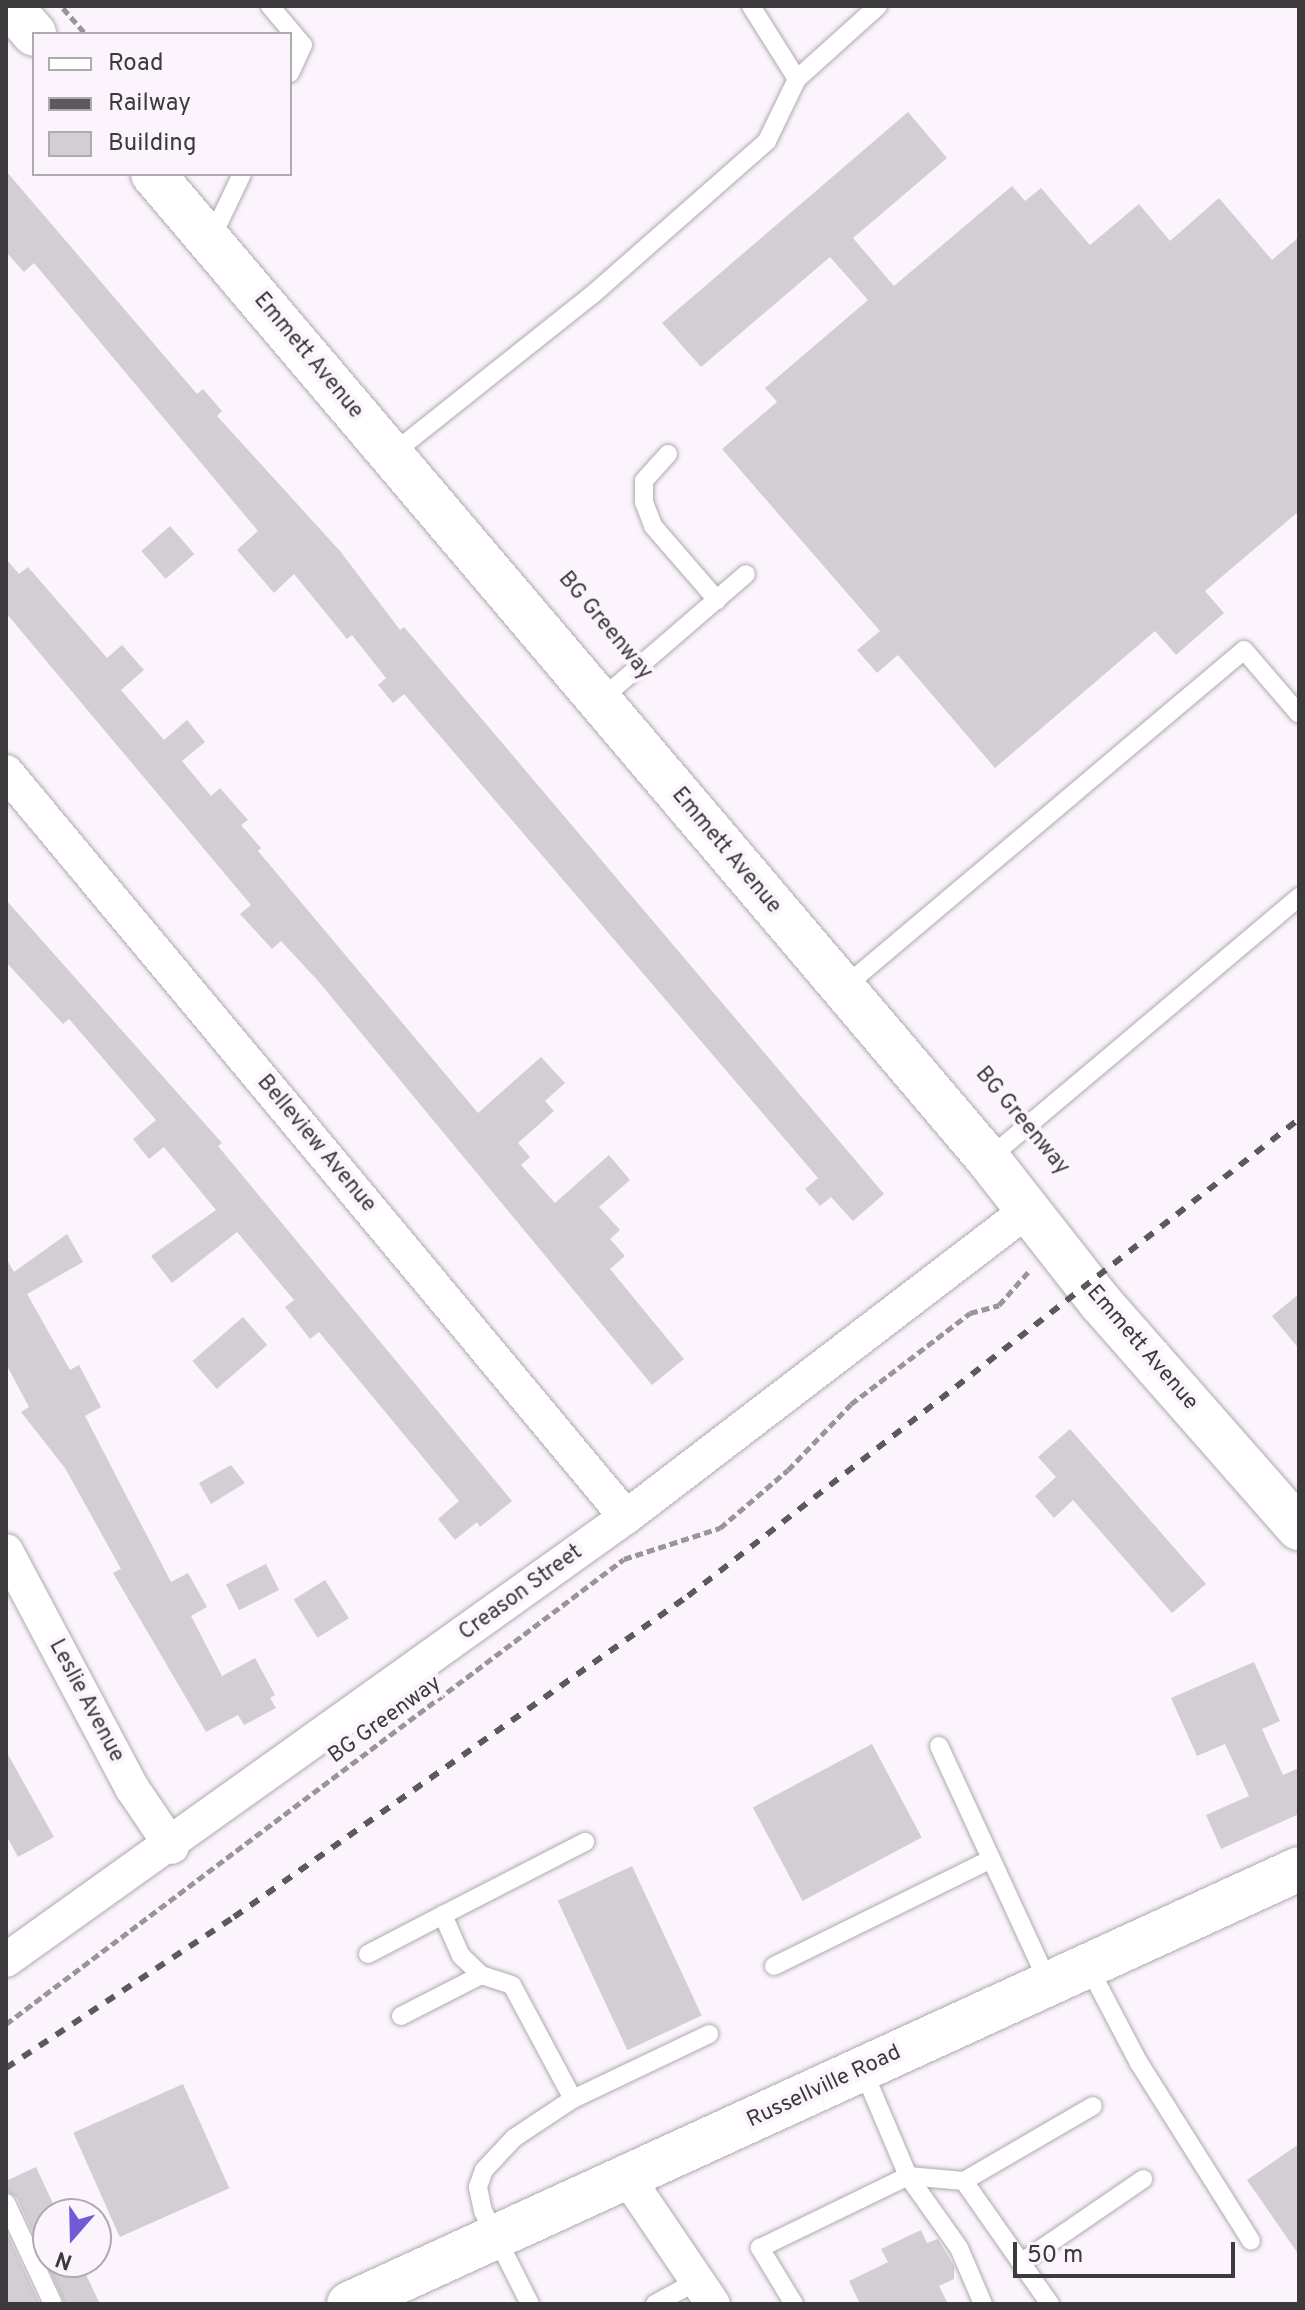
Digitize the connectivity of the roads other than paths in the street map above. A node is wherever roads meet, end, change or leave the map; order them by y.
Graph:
1 (10, 6) edge
2 (270, 6) edge
3 (751, 6) edge
4 (878, 6) edge
5 (32, 32) edge
6 (292, 32) edge
7 (292, 32) edge
8 (292, 69) edge
9 (797, 79) junction
10 (155, 176) edge
11 (241, 176) edge
12 (210, 241) junction
13 (392, 454) junction
14 (668, 454) dead end
15 (746, 574) dead end
16 (717, 600) junction
17 (599, 701) junction
18 (1299, 714) edge
19 (6, 772) edge
20 (1299, 897) edge
21 (842, 989) junction
22 (988, 1159) junction
23 (1035, 1223) junction
24 (626, 1517) junction
25 (1299, 1528) edge
26 (6, 1551) edge
27 (939, 1746) dead end
28 (585, 1842) dead end
29 (172, 1847) junction
30 (991, 1859) junction
31 (1298, 1873) edge
32 (443, 1915) junction
33 (368, 1954) dead end
34 (6, 1960) edge
35 (774, 1966) dead end
36 (1088, 1966) junction
37 (481, 1975) junction
38 (1049, 1984) junction
39 (401, 2016) dead end
40 (709, 2034) dead end
41 (863, 2070) junction
42 (573, 2099) junction
43 (1093, 2106) dead end
44 (908, 2176) junction
45 (627, 2177) junction
46 (1143, 2179) dead end
47 (964, 2181) junction
48 (6, 2203) edge
49 (500, 2235) junction
50 (1251, 2241) dead end
51 (1022, 2262) junction
52 (705, 2292) edge
53 (979, 2302) edge
54 (53, 2304) edge
55 (349, 2304) edge
56 (530, 2304) edge
57 (655, 2304) edge
58 (794, 2304) edge
59 (1050, 2304) edge

1 - 5 street
2 - 7 lane
3 - 9 lane
4 - 9 lane
6 - 8 lane
9 - 13 lane
10 - 12 street, Emmett Avenue
11 - 12 lane
12 - 13 street, Emmett Avenue
13 - 17 street, Emmett Avenue
14 - 16 lane
15 - 16 lane
16 - 17 lane
17 - 21 street, Emmett Avenue
18 - 21 lane
19 - 24 street, Belleview Avenue
20 - 22 lane
21 - 22 street, Emmett Avenue
22 - 23 street, Emmett Avenue
23 - 24 street, Creason Street
23 - 25 street, Emmett Avenue
24 - 29 street, Creason Street
26 - 29 street, Leslie Avenue
27 - 30 lane
28 - 32 lane
29 - 34 street, Creason Street
30 - 35 lane
30 - 38 lane
31 - 36 street, Russellville Road
32 - 33 lane
32 - 37 lane
36 - 38 street, Russellville Road
36 - 50 lane
37 - 39 lane
37 - 42 lane
38 - 41 street, Russellville Road
40 - 42 lane
41 - 44 lane
41 - 45 street, Russellville Road
42 - 49 lane
43 - 47 lane
44 - 47 lane
44 - 53 lane
44 - 58 lane
45 - 49 street, Russellville Road
45 - 52 street
46 - 51 lane
47 - 51 lane
48 - 54 lane
49 - 55 street, Russellville Road
49 - 56 lane
51 - 59 lane
52 - 57 lane

